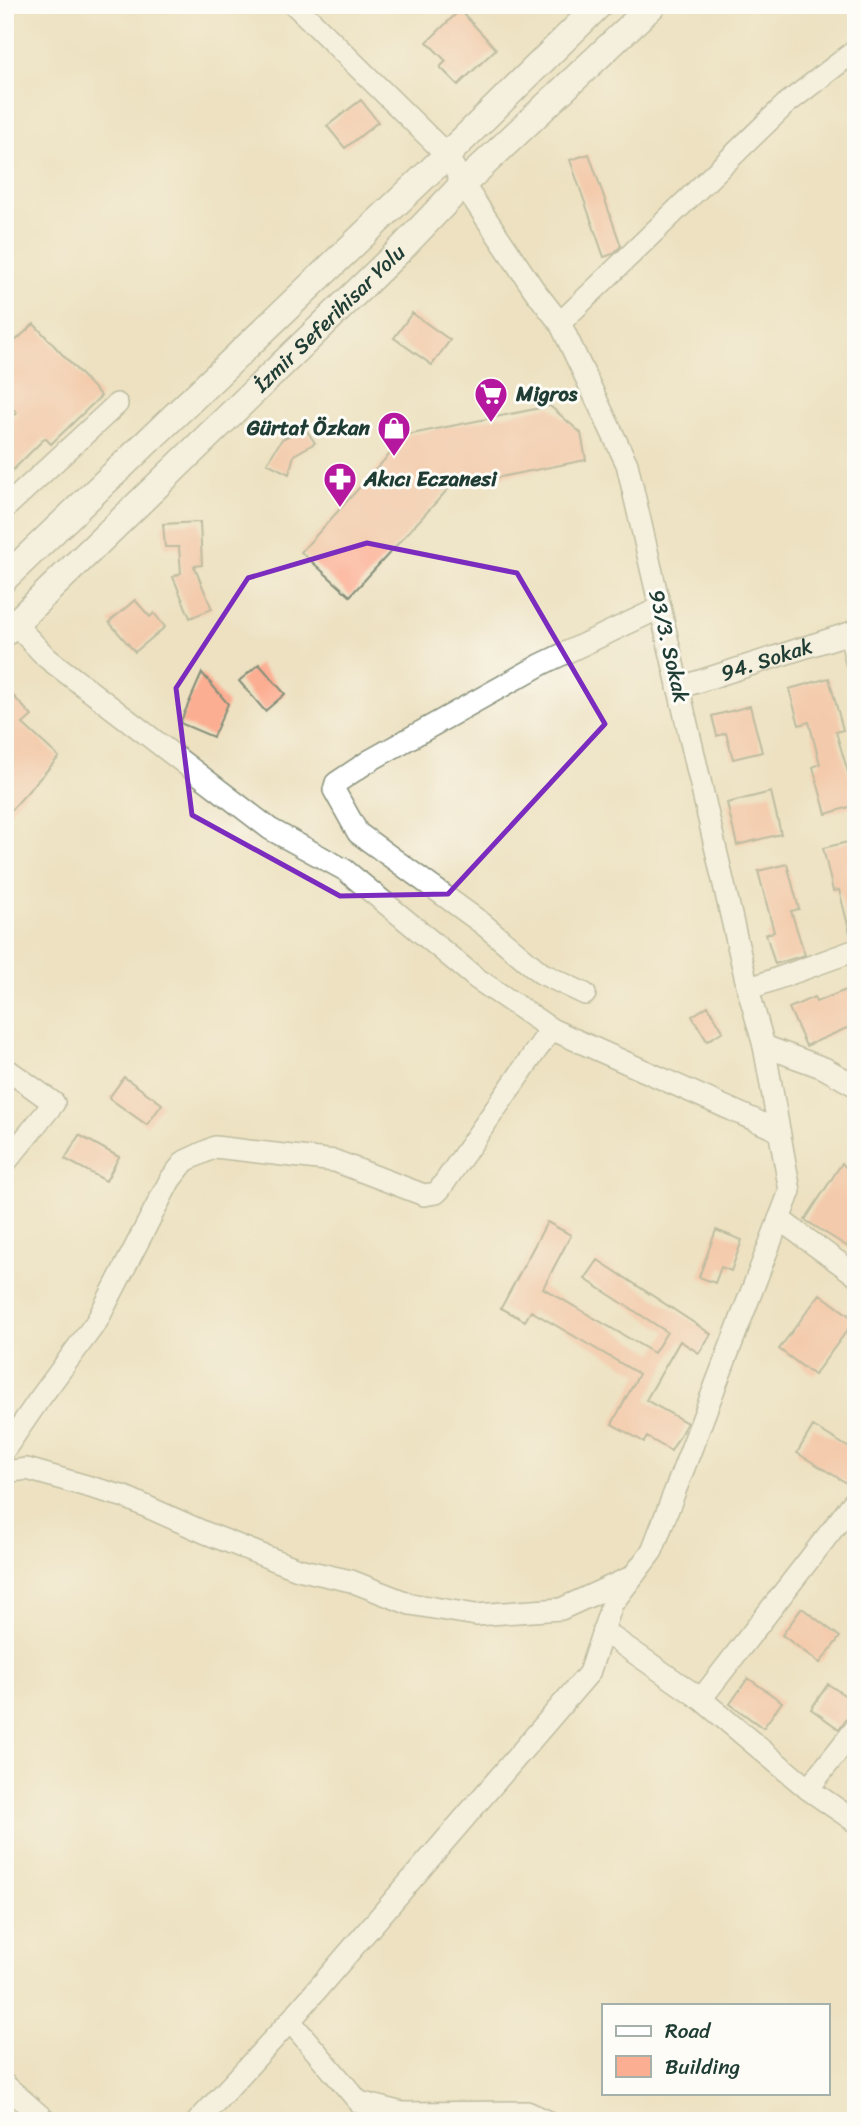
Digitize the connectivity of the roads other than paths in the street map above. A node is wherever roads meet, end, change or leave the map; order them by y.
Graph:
1 (295, 5) edge
2 (599, 5) edge
3 (653, 5) edge
4 (856, 50) edge
5 (447, 155) junction
6 (463, 184) junction
7 (560, 323) junction
8 (117, 404) dead end
9 (5, 508) edge
10 (5, 578) edge
11 (660, 608) junction
12 (10, 628) edge
13 (853, 632) edge
14 (856, 660) edge
15 (678, 688) junction
16 (856, 950) edge
17 (748, 989) junction
18 (584, 994) dead end
19 (551, 1029) junction
20 (764, 1046) junction
21 (5, 1068) edge
22 (856, 1086) edge
23 (779, 1131) junction
24 (5, 1163) edge
25 (779, 1219) junction
26 (856, 1275) edge
27 (5, 1449) edge
28 (5, 1472) edge
29 (856, 1499) edge
30 (632, 1577) junction
31 (603, 1631) junction
32 (701, 1699) junction
33 (856, 1728) edge
34 (808, 1788) junction
35 (856, 1822) edge
36 (290, 2021) junction
37 (5, 2085) edge
38 (46, 2121) edge
39 (198, 2121) edge
40 (547, 2121) edge

1 - 5 street, 93/3. Sokak
2 - 5 main road, İzmir Seferihisar Yolu
3 - 6 main road, İzmir Seferihisar Yolu
4 - 7 street
5 - 6 street, 93/3. Sokak
5 - 10 main road, İzmir Seferihisar Yolu
6 - 7 street, 93/3. Sokak
6 - 12 main road, İzmir Seferihisar Yolu
7 - 11 street, 93/3. Sokak
8 - 9 street
11 - 15 street, 93/3. Sokak
11 - 18 street
12 - 19 street
13 - 14 street
13 - 15 street, 94. Sokak
15 - 17 street, 93/3. Sokak
16 - 17 street
17 - 20 street, 93/3. Sokak
19 - 23 street
19 - 27 street
20 - 22 street
20 - 23 street, 93/3. Sokak
21 - 24 street
23 - 25 street, 93/3. Sokak
25 - 26 street
25 - 30 street, 93/3. Sokak
28 - 30 street
29 - 32 street
30 - 31 street, 93/3. Sokak
31 - 32 street
31 - 36 street, 93/3. Sokak
32 - 34 street
33 - 34 street
34 - 35 street
36 - 39 street, 93/3. Sokak
36 - 40 street
37 - 38 street

